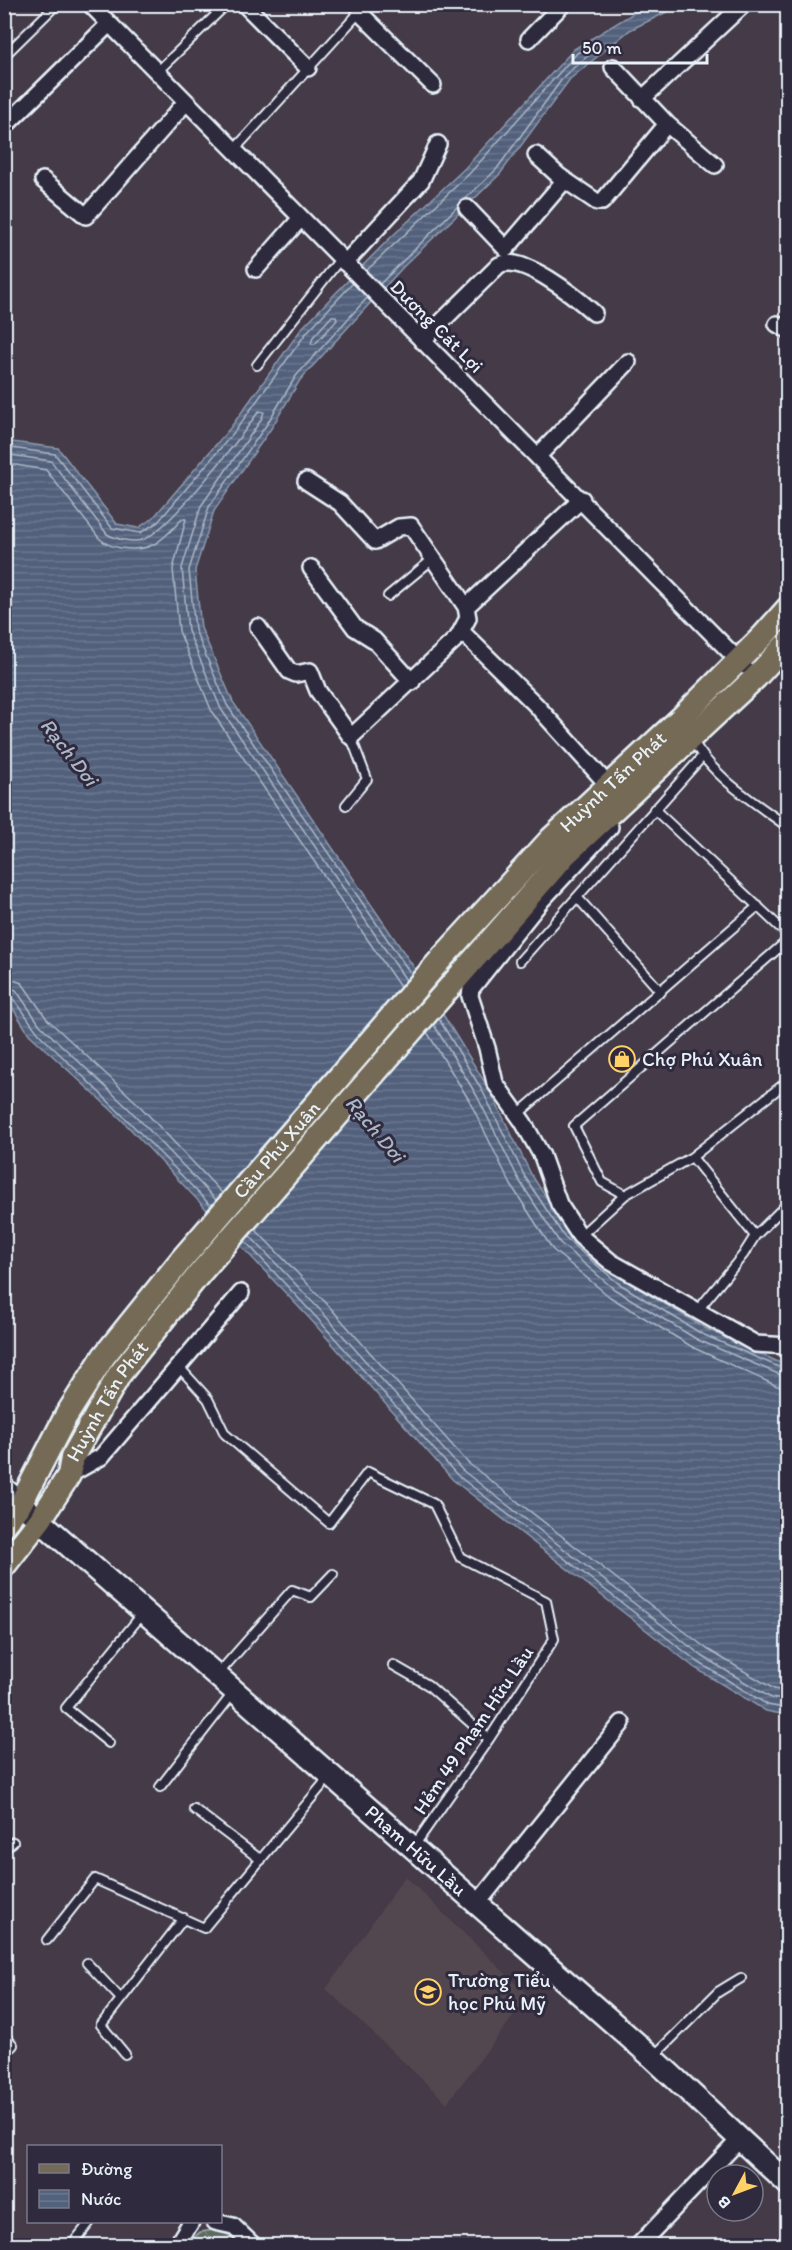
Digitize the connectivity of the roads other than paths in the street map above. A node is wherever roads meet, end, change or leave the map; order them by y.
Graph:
1 (57, 4) edge
2 (90, 4) edge
3 (227, 4) edge
4 (244, 4) edge
5 (744, 4) edge
6 (560, 6) edge
7 (363, 9) edge
8 (109, 24) junction
9 (529, 39) dead end
10 (4, 56) edge
11 (613, 67) dead end
12 (308, 69) junction
13 (157, 72) junction
14 (433, 85) dead end
15 (642, 99) junction
16 (186, 102) junction
17 (668, 124) junction
18 (4, 127) edge
19 (438, 144) dead end
20 (234, 150) junction
21 (536, 155) dead end
22 (715, 165) dead end
23 (43, 180) dead end
24 (565, 180) junction
25 (467, 208) dead end
26 (301, 218) junction
27 (345, 263) junction
28 (256, 269) dead end
29 (594, 313) dead end
30 (422, 341) junction
31 (628, 362) dead end
32 (257, 365) dead end
33 (538, 456) junction
34 (306, 481) dead end
35 (582, 500) junction
36 (434, 558) junction
37 (311, 568) dead end
38 (388, 597) dead end
39 (466, 607) junction
40 (788, 608) edge
41 (258, 627) dead end
42 (461, 631) junction
43 (788, 642) edge
44 (739, 661) junction
45 (756, 677) junction
46 (412, 681) junction
47 (351, 737) junction
48 (696, 748) junction
49 (614, 794) junction
50 (346, 805) dead end
51 (654, 809) junction
52 (788, 827) edge
53 (577, 897) junction
54 (758, 906) junction
55 (788, 935) edge
56 (788, 940) edge
57 (442, 958) joint
58 (520, 961) dead end
59 (459, 974) joint
60 (661, 992) junction
61 (788, 1081) edge
62 (518, 1114) junction
63 (692, 1157) junction
64 (625, 1195) junction
65 (788, 1203) edge
66 (580, 1236) junction
67 (755, 1236) junction
68 (182, 1259) joint
69 (200, 1273) joint
70 (241, 1293) dead end
71 (698, 1310) junction
72 (788, 1346) edge
73 (179, 1367) junction
74 (69, 1475) junction
75 (13, 1496) edge
76 (40, 1520) junction
77 (4, 1524) edge
78 (4, 1566) edge
79 (333, 1574) dead end
80 (144, 1612) junction
81 (393, 1665) dead end
82 (217, 1675) junction
83 (235, 1691) junction
84 (622, 1723) dead end
85 (489, 1739) junction
86 (109, 1743) dead end
87 (330, 1776) junction
88 (160, 1786) dead end
89 (194, 1809) dead end
90 (13, 1842) dead end
91 (414, 1847) junction
92 (4, 1849) edge
93 (261, 1860) junction
94 (477, 1904) junction
95 (184, 1918) junction
96 (47, 1940) dead end
97 (87, 1963) dead end
98 (741, 1978) dead end
99 (121, 1999) junction
100 (4, 2036) edge
101 (125, 2054) dead end
102 (4, 2055) edge
103 (652, 2057) junction
104 (739, 2140) junction
105 (788, 2184) edge
106 (89, 2223) edge
107 (190, 2223) edge
108 (220, 2223) edge
109 (71, 2246) edge
110 (176, 2246) edge
111 (254, 2246) edge
112 (638, 2246) edge

1 - 10 lane
2 - 8 street, Dương Cát Lợi
3 - 13 lane
4 - 12 street
5 - 15 street
6 - 9 street
7 - 12 lane
7 - 14 street
8 - 13 street, Dương Cát Lợi
8 - 18 street
11 - 15 street
12 - 20 lane
13 - 16 street, Dương Cát Lợi
15 - 17 street
16 - 20 street, Dương Cát Lợi
16 - 23 street
17 - 22 street
17 - 24 street
19 - 27 street
20 - 26 street, Dương Cát Lợi
21 - 24 street
24 - 25 street
26 - 27 street, Dương Cát Lợi
26 - 28 street
27 - 30 street, Dương Cát Lợi
27 - 32 lane
29 - 30 street
30 - 33 street, Dương Cát Lợi
31 - 33 street
33 - 35 street, Dương Cát Lợi
34 - 36 street
35 - 39 street
35 - 44 street, Dương Cát Lợi
36 - 38 lane
36 - 39 street
37 - 46 street
39 - 42 street
40 - 44 main road, Huỳnh Tấn Phát
41 - 47 street
42 - 46 street
42 - 49 street
43 - 45 main road, Huỳnh Tấn Phát
44 - 45 street, Dương Cát Lợi
44 - 49 main road, Huỳnh Tấn Phát
45 - 48 main road, Huỳnh Tấn Phát
46 - 47 street
47 - 50 lane
48 - 49 main road, Huỳnh Tấn Phát
48 - 51 lane, Huỳnh Tấn Phát
48 - 52 lane
49 - 57 main road, Huỳnh Tấn Phát
49 - 59 main road, Huỳnh Tấn Phát
49 - 62 street
51 - 53 lane, Huỳnh Tấn Phát
51 - 54 lane
53 - 58 lane, Huỳnh Tấn Phát
53 - 60 lane
54 - 55 lane
54 - 60 lane
56 - 64 lane
57 - 68 main road, Cầu Phú Xuân
59 - 69 main road, Cầu Phú Xuân
60 - 62 lane
61 - 63 lane
62 - 66 street
63 - 64 lane
63 - 67 lane
64 - 66 lane
65 - 67 lane
66 - 71 street
67 - 71 lane
68 - 75 main road, Huỳnh Tấn Phát
69 - 74 main road, Huỳnh Tấn Phát
70 - 73 street
71 - 72 street
73 - 74 street
73 - 85 lane, Hẻm 49 Phạm Hữu Lầu
74 - 76 main road, Huỳnh Tấn Phát
75 - 76 main road, Phạm Hữu Lầu
75 - 77 main road, Huỳnh Tấn Phát
76 - 78 main road, Huỳnh Tấn Phát
76 - 80 main road, Phạm Hữu Lầu
79 - 82 lane
80 - 82 main road, Phạm Hữu Lầu
80 - 86 lane
81 - 85 lane
82 - 83 main road, Phạm Hữu Lầu
83 - 87 main road, Phạm Hữu Lầu
83 - 88 lane
84 - 94 street
85 - 91 lane, Hẻm 49 Phạm Hữu Lầu
87 - 91 main road, Phạm Hữu Lầu
87 - 93 lane
89 - 93 lane
90 - 92 lane
91 - 94 main road, Phạm Hữu Lầu
93 - 95 lane
94 - 103 main road, Phạm Hữu Lầu
95 - 96 lane
95 - 99 lane
97 - 99 lane
98 - 103 lane
99 - 101 lane
100 - 102 lane
103 - 104 main road, Phạm Hữu Lầu
104 - 105 main road, Phạm Hữu Lầu
104 - 112 street
106 - 109 lane
107 - 110 street
108 - 111 street

